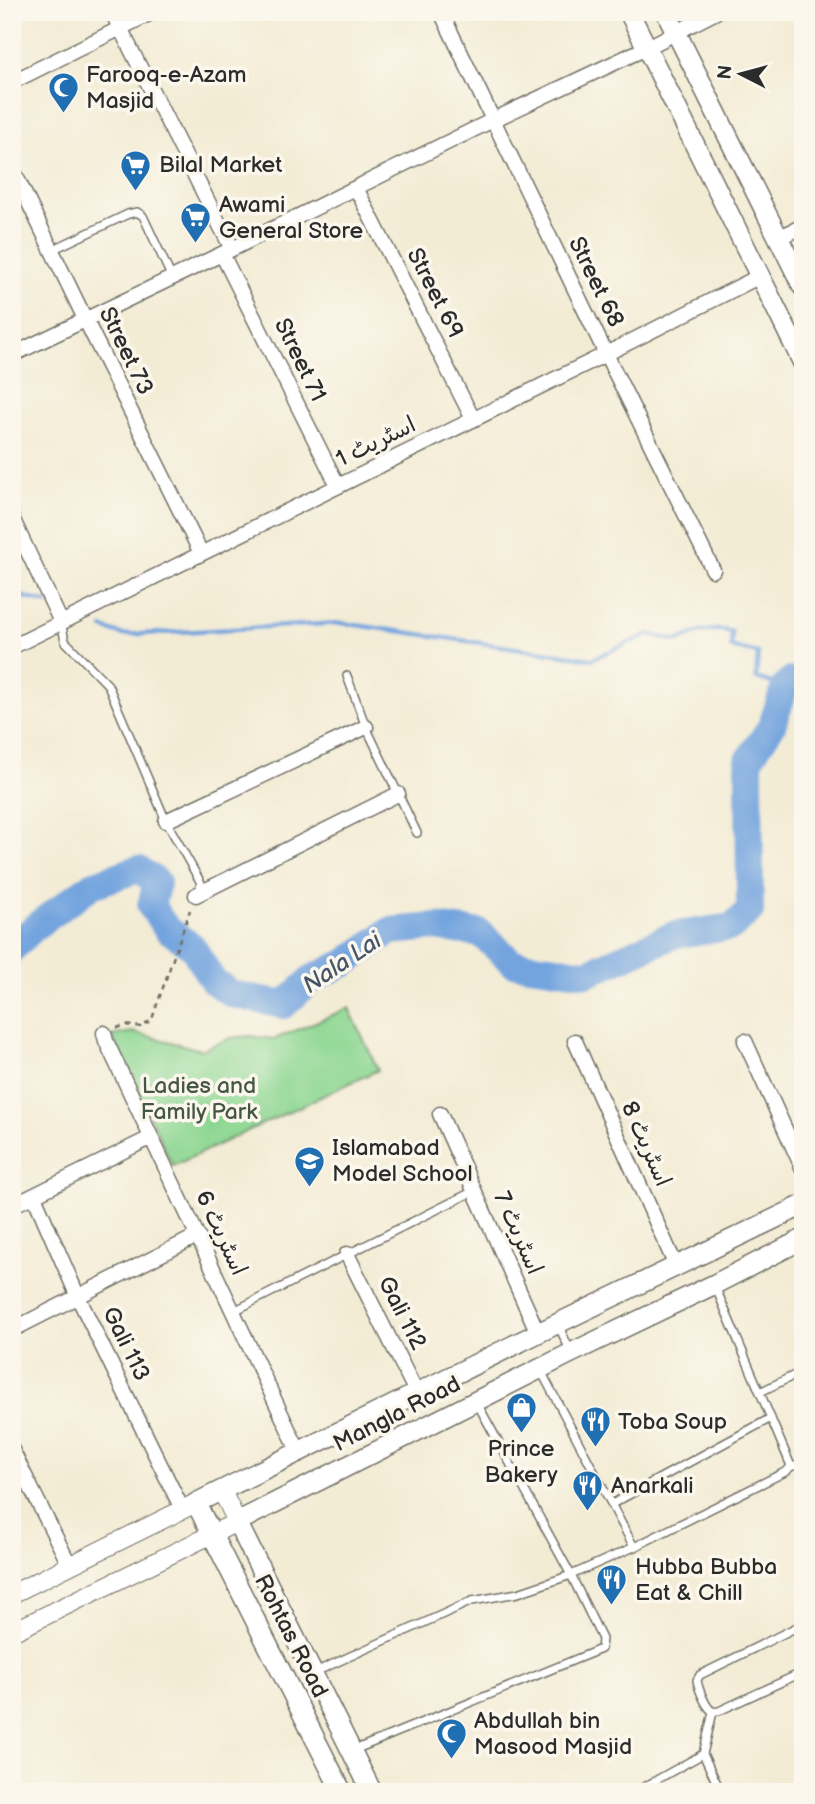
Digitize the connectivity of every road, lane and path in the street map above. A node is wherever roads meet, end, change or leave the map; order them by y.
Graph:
1 (111, 12) edge
2 (153, 12) edge
3 (441, 12) edge
4 (629, 12) edge
5 (666, 12) edge
6 (716, 12) edge
7 (120, 28) junction
8 (676, 32) junction
9 (646, 48) junction
10 (12, 82) edge
11 (493, 120) junction
12 (12, 168) edge
13 (356, 188) junction
14 (803, 226) edge
15 (778, 238) junction
16 (52, 250) junction
17 (227, 252) junction
18 (760, 276) junction
19 (172, 278) junction
20 (803, 286) edge
21 (85, 319) junction
22 (12, 355) edge
23 (606, 355) junction
24 (803, 363) edge
25 (473, 419) junction
26 (338, 486) junction
27 (12, 518) edge
28 (201, 553) junction
29 (713, 570) dead end
30 (61, 622) junction
31 (12, 647) edge
32 (347, 676) dead end
33 (366, 727) junction
34 (398, 794) junction
35 (166, 821) junction
36 (417, 833) dead end
37 (196, 895) junction
38 (104, 1033) joint
39 (575, 1041) dead end
40 (745, 1041) dead end
41 (440, 1114) dead end
42 (150, 1138) junction
43 (803, 1169) edge
44 (474, 1191) junction
45 (34, 1196) junction
46 (803, 1205) edge
47 (12, 1206) edge
48 (197, 1236) junction
49 (803, 1239) edge
50 (347, 1254) junction
51 (676, 1265) junction
52 (715, 1284) junction
53 (78, 1297) junction
54 (233, 1312) junction
55 (557, 1324) junction
56 (12, 1330) edge
57 (538, 1333) junction
58 (571, 1353) junction
59 (540, 1368) junction
60 (803, 1371) edge
61 (760, 1392) junction
62 (417, 1394) junction
63 (476, 1401) junction
64 (771, 1418) junction
65 (12, 1450) edge
66 (299, 1451) junction
67 (790, 1466) junction
68 (803, 1466) edge
69 (222, 1491) junction
70 (612, 1504) junction
71 (189, 1506) junction
72 (237, 1522) junction
73 (211, 1535) junction
74 (634, 1547) junction
75 (70, 1566) junction
76 (571, 1575) junction
77 (12, 1594) edge
78 (803, 1624) edge
79 (12, 1632) edge
80 (803, 1672) edge
81 (312, 1674) junction
82 (713, 1712) junction
83 (351, 1752) junction
84 (703, 1754) junction
85 (342, 1792) edge
86 (372, 1792) edge
87 (635, 1792) edge
88 (721, 1792) edge

1 - 7 street, Street 71
2 - 7 street
3 - 11 street, Street 68
4 - 9 main road
5 - 8 main road
6 - 8 street
7 - 10 street
7 - 17 street, Street 71
8 - 9 street
8 - 15 main road
9 - 11 street
9 - 18 main road
11 - 13 street
11 - 23 street, Street 68
12 - 16 street, Street 73
13 - 17 street
13 - 25 street, Street 69
14 - 15 street
15 - 20 main road
16 - 19 lane
16 - 21 street, Street 73
17 - 19 street
17 - 26 street, Street 71
18 - 23 street, اسٹریٹ 1
18 - 24 main road
19 - 21 street
21 - 22 street
21 - 28 street, Street 73
23 - 25 street, اسٹریٹ 1
23 - 29 street, Street 68
25 - 26 street, اسٹریٹ 1
26 - 28 street, اسٹریٹ 1
27 - 30 street
28 - 30 street, اسٹریٹ 1
30 - 31 street, اسٹریٹ 1
30 - 35 lane
32 - 33 lane
33 - 34 lane
33 - 35 street
34 - 36 lane
34 - 37 street
35 - 37 lane
37 - 38 path
38 - 42 street, اسٹریٹ 6
39 - 51 street, اسٹریٹ 8
40 - 43 street
41 - 44 street, اسٹریٹ 7
42 - 45 street
42 - 48 street, اسٹریٹ 6
44 - 50 lane
44 - 57 street, اسٹریٹ 7
45 - 47 street
45 - 53 street, Gali 113
46 - 51 main road, Mangla Road
48 - 53 street
48 - 54 street, اسٹریٹ 6
49 - 52 main road, Mangla Road
50 - 54 lane
50 - 62 street, Gali 112
51 - 55 main road, Mangla Road
52 - 58 main road, Mangla Road
52 - 61 lane
53 - 56 street
53 - 71 street, Gali 113
54 - 66 street, اسٹریٹ 6
55 - 57 main road, Mangla Road
55 - 58 lane
57 - 62 main road, Mangla Road
58 - 59 main road, Mangla Road
59 - 63 main road, Mangla Road
59 - 70 lane
60 - 61 lane
61 - 64 lane
62 - 66 main road, Mangla Road
63 - 72 main road, Mangla Road
63 - 76 lane
64 - 67 lane
64 - 70 lane
65 - 75 street
66 - 69 main road, Mangla Road
67 - 68 lane
67 - 74 lane
69 - 71 main road, Mangla Road
69 - 72 street
70 - 74 lane
71 - 73 main road, Rohtas Road
71 - 75 street, Mangla Road
72 - 73 street, Mangla Road
72 - 81 main road, Rohtas Road
73 - 79 street, Mangla Road
73 - 85 main road, Rohtas Road
74 - 76 lane
75 - 77 street, Mangla Road
76 - 81 lane
76 - 83 lane
78 - 82 lane
80 - 82 lane
81 - 83 main road, Rohtas Road
82 - 84 lane
83 - 86 main road, Rohtas Road
84 - 87 lane
84 - 88 lane

